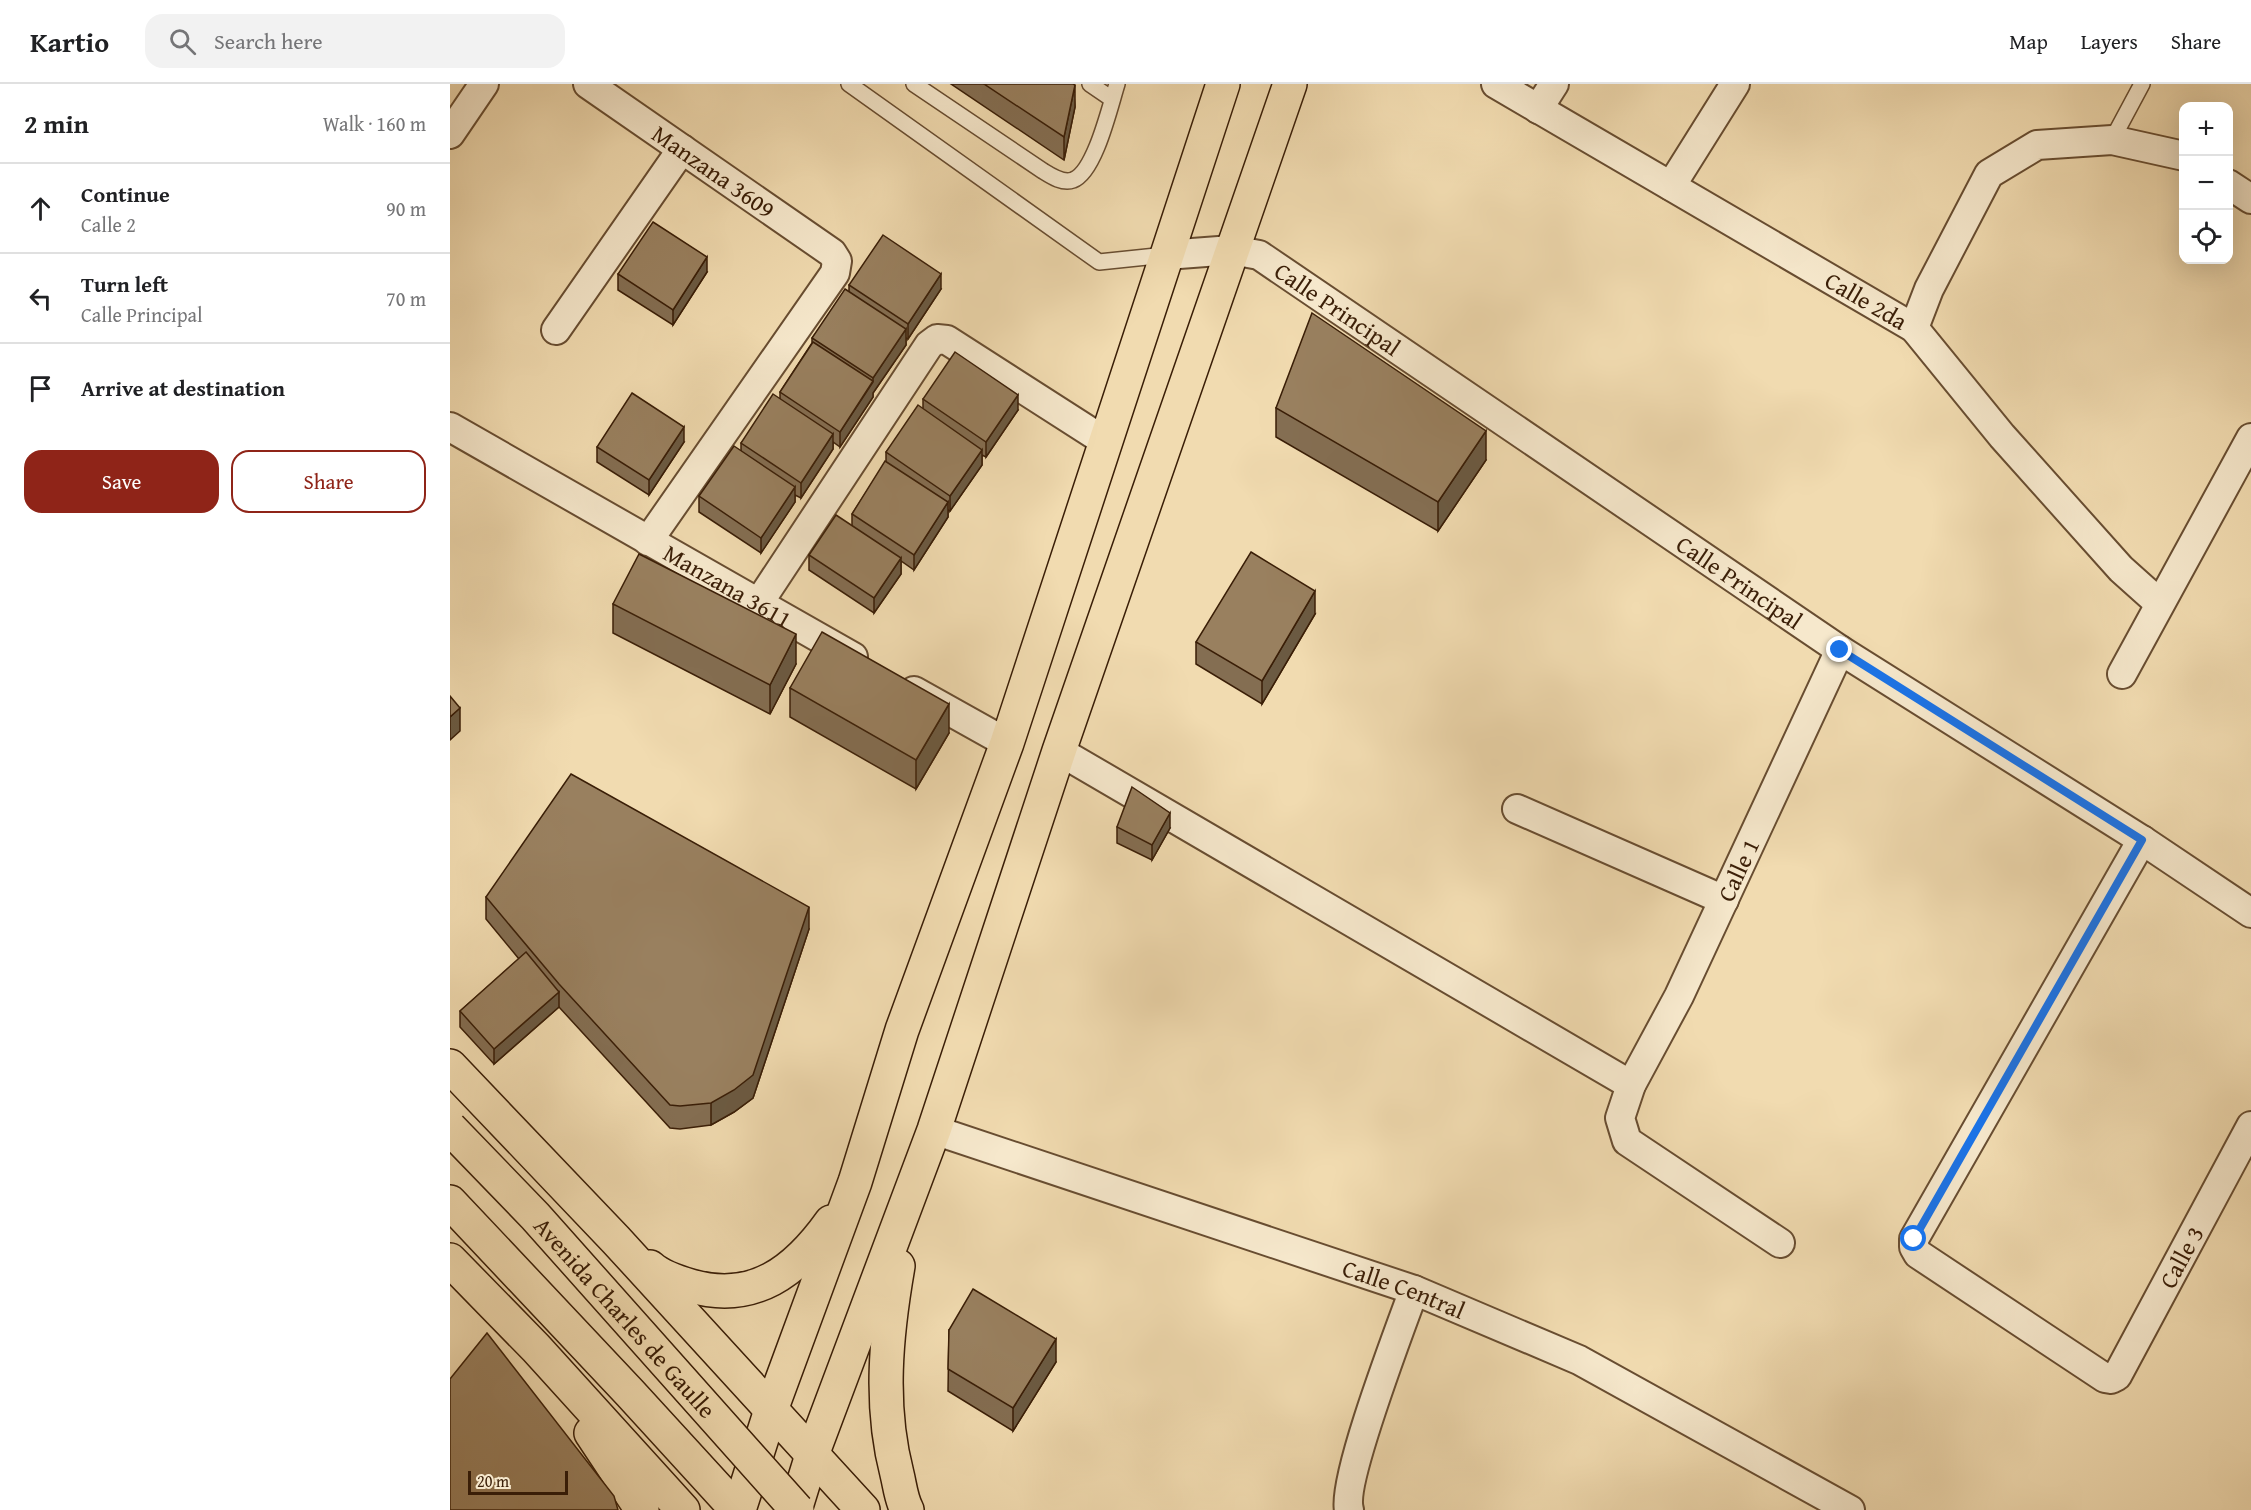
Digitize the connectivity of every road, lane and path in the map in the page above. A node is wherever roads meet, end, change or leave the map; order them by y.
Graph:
1 (484, 84) edge
2 (588, 84) edge
3 (849, 84) edge
4 (914, 84) edge
5 (1090, 84) edge
6 (1117, 84) edge
7 (1290, 84) edge
8 (1496, 84) edge
9 (1554, 84) edge
10 (1735, 84) edge
11 (2142, 84) edge
12 (1221, 85) edge
13 (1112, 99) junction
14 (1538, 109) junction
15 (450, 134) edge
16 (2112, 140) junction
17 (682, 149) junction
18 (2179, 155) edge
19 (1671, 186) junction
20 (2233, 187) edge
21 (2251, 199) edge
22 (1232, 250) junction
23 (1166, 255) junction
24 (1914, 328) junction
25 (556, 330) dead end
26 (450, 427) edge
27 (2251, 438) edge
28 (1106, 442) junction
29 (648, 541) junction
30 (2159, 603) junction
31 (758, 604) junction
32 (1840, 650) junction
33 (2122, 674) dead end
34 (1007, 743) junction
35 (1059, 751) junction
36 (1517, 809) dead end
37 (2142, 840) junction
38 (1724, 900) junction
39 (2251, 913) edge
40 (450, 1066) edge
41 (1631, 1085) junction
42 (2251, 1126) edge
43 (450, 1128) edge
44 (934, 1130) junction
45 (855, 1182) junction
46 (910, 1196) junction
47 (450, 1202) edge
48 (616, 1239) junction
49 (1780, 1243) dead end
50 (450, 1260) edge
51 (1414, 1290) junction
52 (536, 1348) junction
53 (771, 1410) junction
54 (812, 1455) junction
55 (642, 1510) edge
56 (683, 1510) edge
57 (738, 1510) edge
58 (796, 1510) edge
59 (863, 1510) edge
60 (907, 1510) edge
61 (1349, 1510) edge
62 (1850, 1510) edge

1 - 15 street
2 - 17 street, Manzana 3609
3 - 23 lane
4 - 13 lane
5 - 13 lane
6 - 13 lane
7 - 22 main road
8 - 14 street, Calle 2da
9 - 14 street
10 - 19 street
11 - 16 lane
12 - 23 main road
14 - 19 street, Calle 2da
16 - 18 street, Calle 2da
16 - 24 street, Calle 2da
17 - 25 street
17 - 29 street, Manzana 3609
19 - 24 street, Calle 2da
20 - 21 street
22 - 23 street, Calle Principal
22 - 32 street, Calle Principal
22 - 35 main road
23 - 28 main road
24 - 30 street
26 - 29 street, Manzana 3611
27 - 30 street
28 - 31 street
28 - 34 main road
29 - 31 street, Manzana 3611
30 - 33 street
31 - 34 street, Manzana 3611
32 - 37 street, Calle Principal
32 - 38 street, Calle 1
34 - 45 main road
35 - 41 street
35 - 44 main road
36 - 38 street
37 - 39 street, Calle Principal
37 - 42 street, Calle 3
38 - 41 street, Calle 1
40 - 48 main road
41 - 49 street, Calle 1
43 - 58 main road, Avenida Charles de Gaulle, bridge
44 - 46 main road
44 - 51 street, Calle Central
45 - 48 main road
45 - 53 main road
46 - 54 main road
46 - 60 main road
47 - 57 main road, Avenida Charles de Gaulle
48 - 53 main road
50 - 52 main road
51 - 61 street
51 - 62 street, Calle Central
52 - 55 main road
52 - 56 main road
53 - 54 main road
53 - 57 main road
54 - 58 main road
54 - 59 main road

